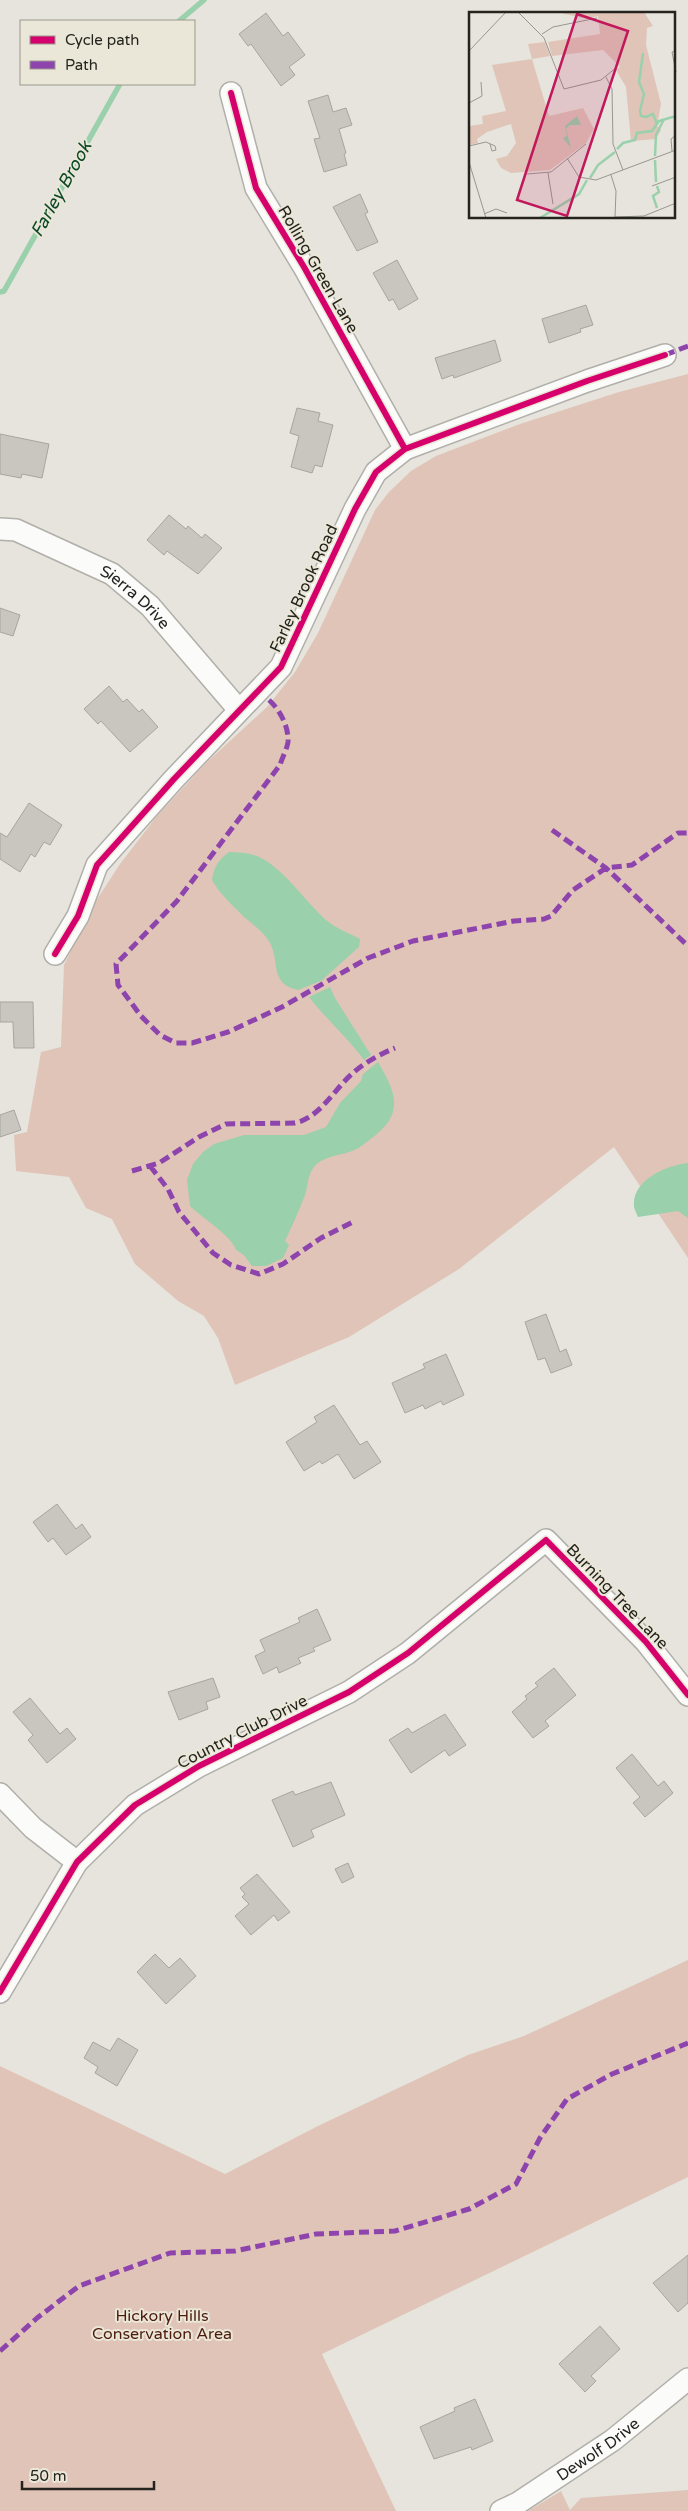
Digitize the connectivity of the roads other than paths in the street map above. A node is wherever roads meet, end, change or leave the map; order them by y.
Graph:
1 (231, 93) dead end
2 (665, 355) dead end
3 (405, 449) junction
4 (0, 528) edge
5 (239, 710) junction
6 (54, 954) dead end
7 (546, 1540) joint
8 (688, 1695) edge
9 (0, 1794) edge
10 (77, 1862) junction
11 (0, 1992) edge
12 (688, 2379) edge
13 (501, 2511) edge

1 - 3 street, Rolling Green Lane
2 - 3 street, Farley Brook Road
3 - 5 street, Farley Brook Road
4 - 5 street, Sierra Drive
5 - 6 street, Farley Brook Road
7 - 8 street, Burning Tree Lane
7 - 10 street, Country Club Drive
9 - 10 street
10 - 11 street, Country Club Drive
12 - 13 street, Dewolf Drive

